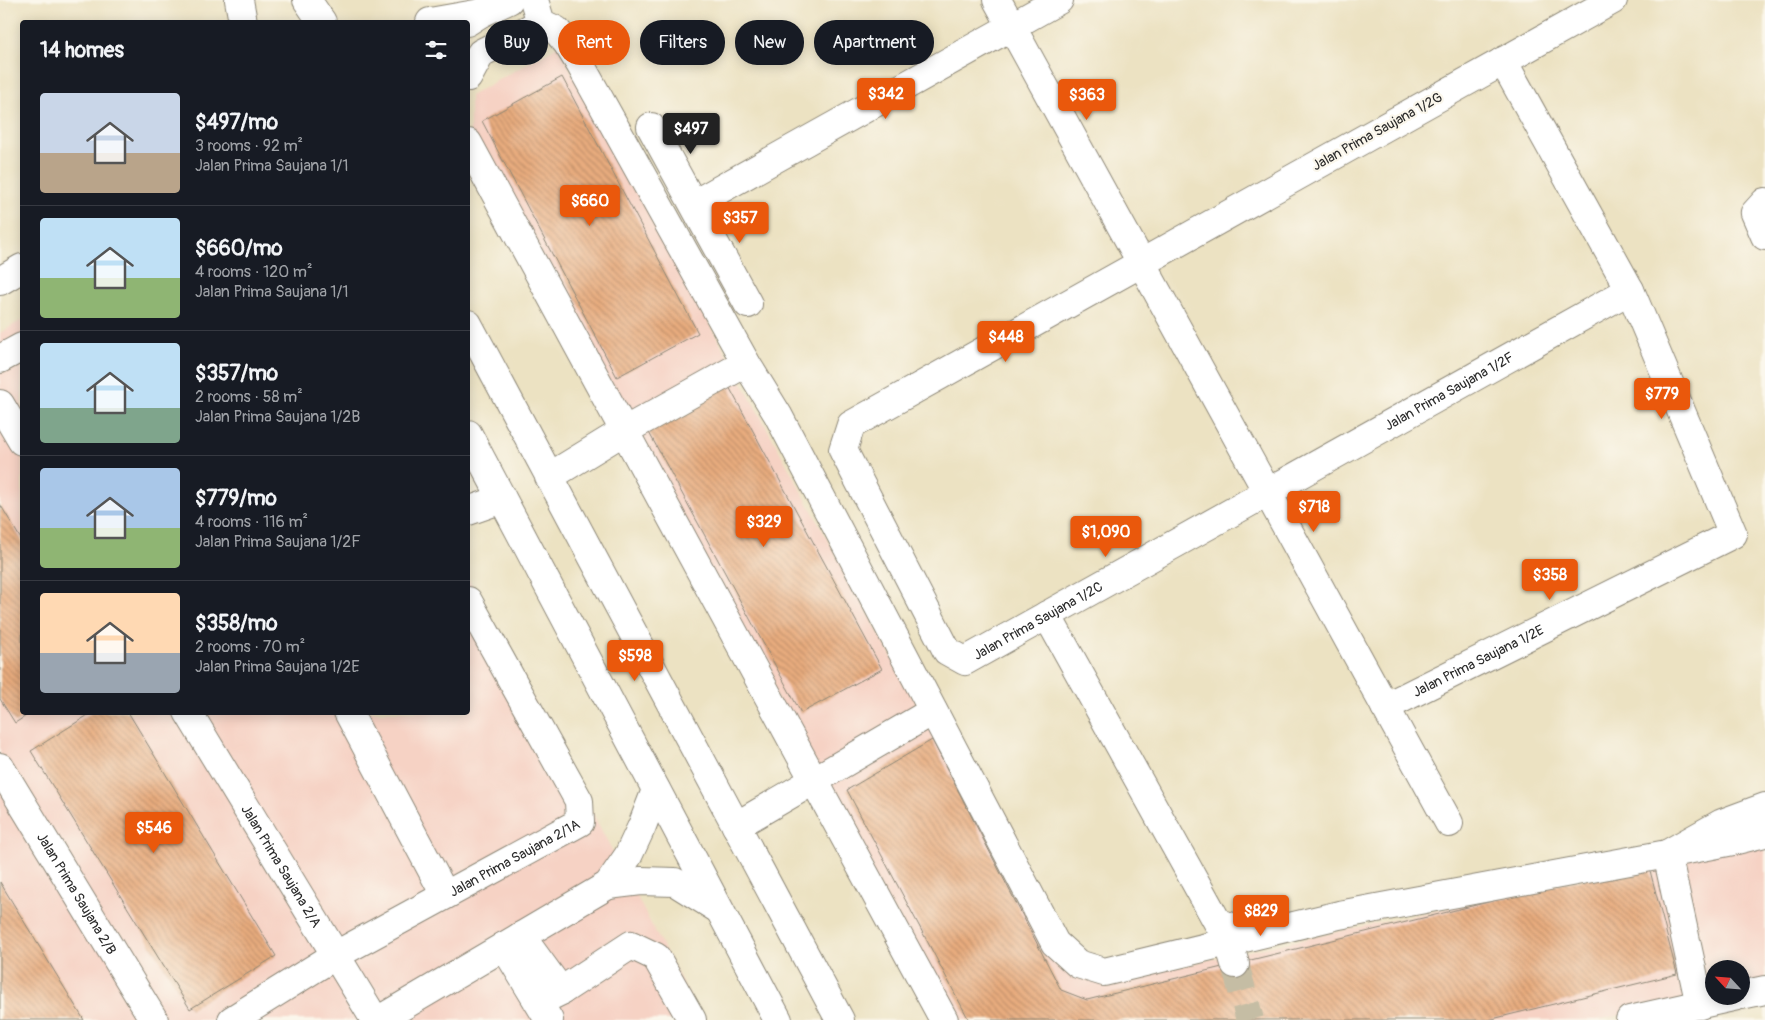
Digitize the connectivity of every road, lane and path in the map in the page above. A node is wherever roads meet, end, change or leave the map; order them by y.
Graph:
1 (239, 0) edge
2 (307, 0) edge
3 (509, 0) edge
4 (996, 0) edge
5 (1059, 0) edge
6 (1613, 0) edge
7 (538, 11) edge
8 (474, 18) edge
9 (243, 20) edge
10 (321, 20) edge
11 (452, 20) edge
12 (1011, 26) junction
13 (1503, 61) junction
14 (470, 73) edge
15 (651, 127) dead end
16 (470, 147) edge
17 (1765, 202) edge
18 (694, 204) junction
19 (1765, 236) edge
20 (1141, 263) junction
21 (20, 269) edge
22 (0, 281) edge
23 (1630, 290) junction
24 (748, 304) dead end
25 (470, 328) edge
26 (20, 348) edge
27 (0, 359) edge
28 (746, 363) junction
29 (0, 404) edge
30 (624, 431) junction
31 (20, 438) edge
32 (470, 438) edge
33 (549, 477) junction
34 (1268, 492) junction
35 (502, 499) junction
36 (470, 510) edge
37 (470, 605) edge
38 (1046, 615) junction
39 (965, 661) joint
40 (1385, 707) junction
41 (934, 711) junction
42 (190, 715) edge
43 (350, 715) edge
44 (0, 767) edge
45 (814, 779) junction
46 (656, 790) junction
47 (1765, 807) edge
48 (1449, 823) dead end
49 (736, 826) junction
50 (1765, 833) edge
51 (1667, 854) junction
52 (608, 884) junction
53 (445, 895) junction
54 (1323, 907) dead end
55 (720, 911) junction
56 (513, 941) junction
57 (336, 955) junction
58 (1765, 990) edge
59 (1750, 993) edge
60 (1705, 1003) edge
61 (550, 1004) edge
62 (1700, 1004) junction
63 (154, 1020) edge
64 (232, 1020) edge
65 (377, 1020) edge
66 (692, 1020) edge
67 (778, 1020) edge
68 (840, 1020) edge
69 (944, 1020) edge
70 (1630, 1020) edge

1 - 9 street
2 - 10 street
3 - 8 street
4 - 12 street
5 - 12 street
6 - 13 street, Jalan Prima Saujana 1/2G
7 - 14 street
7 - 28 street
8 - 11 street
12 - 18 street
12 - 20 street
13 - 20 street, Jalan Prima Saujana 1/2G
13 - 23 street
15 - 18 street
16 - 30 street
17 - 19 street
18 - 24 street
20 - 34 street
20 - 39 street, Jalan Prima Saujana 1/2G
21 - 22 street
23 - 34 street, Jalan Prima Saujana 1/2F
23 - 40 street, Jalan Prima Saujana 1/2E
25 - 33 street
26 - 27 street
28 - 30 street
28 - 41 street
29 - 31 street
30 - 33 street
30 - 45 street
32 - 35 street
33 - 49 street
34 - 38 street, Jalan Prima Saujana 1/2C
34 - 40 street
35 - 36 street
35 - 46 street
37 - 53 street, Jalan Prima Saujana 2/1A
38 - 39 street, Jalan Prima Saujana 1/2C
38 - 54 street
40 - 48 street
41 - 45 street
41 - 51 street
42 - 57 street, Jalan Prima Saujana 2/A
43 - 53 street
44 - 63 street, Jalan Prima Saujana 2/B
45 - 49 street
45 - 69 street
46 - 52 street
46 - 55 street
47 - 51 street
49 - 68 street
50 - 51 street
51 - 62 street
52 - 55 street
52 - 56 street
53 - 57 street, Jalan Prima Saujana 2/1A
55 - 67 street
56 - 61 street
56 - 65 street
57 - 64 street, Jalan Prima Saujana 2/1A
57 - 65 street, Jalan Prima Saujana 2/A
58 - 59 street
60 - 62 street
61 - 66 street
62 - 70 street

